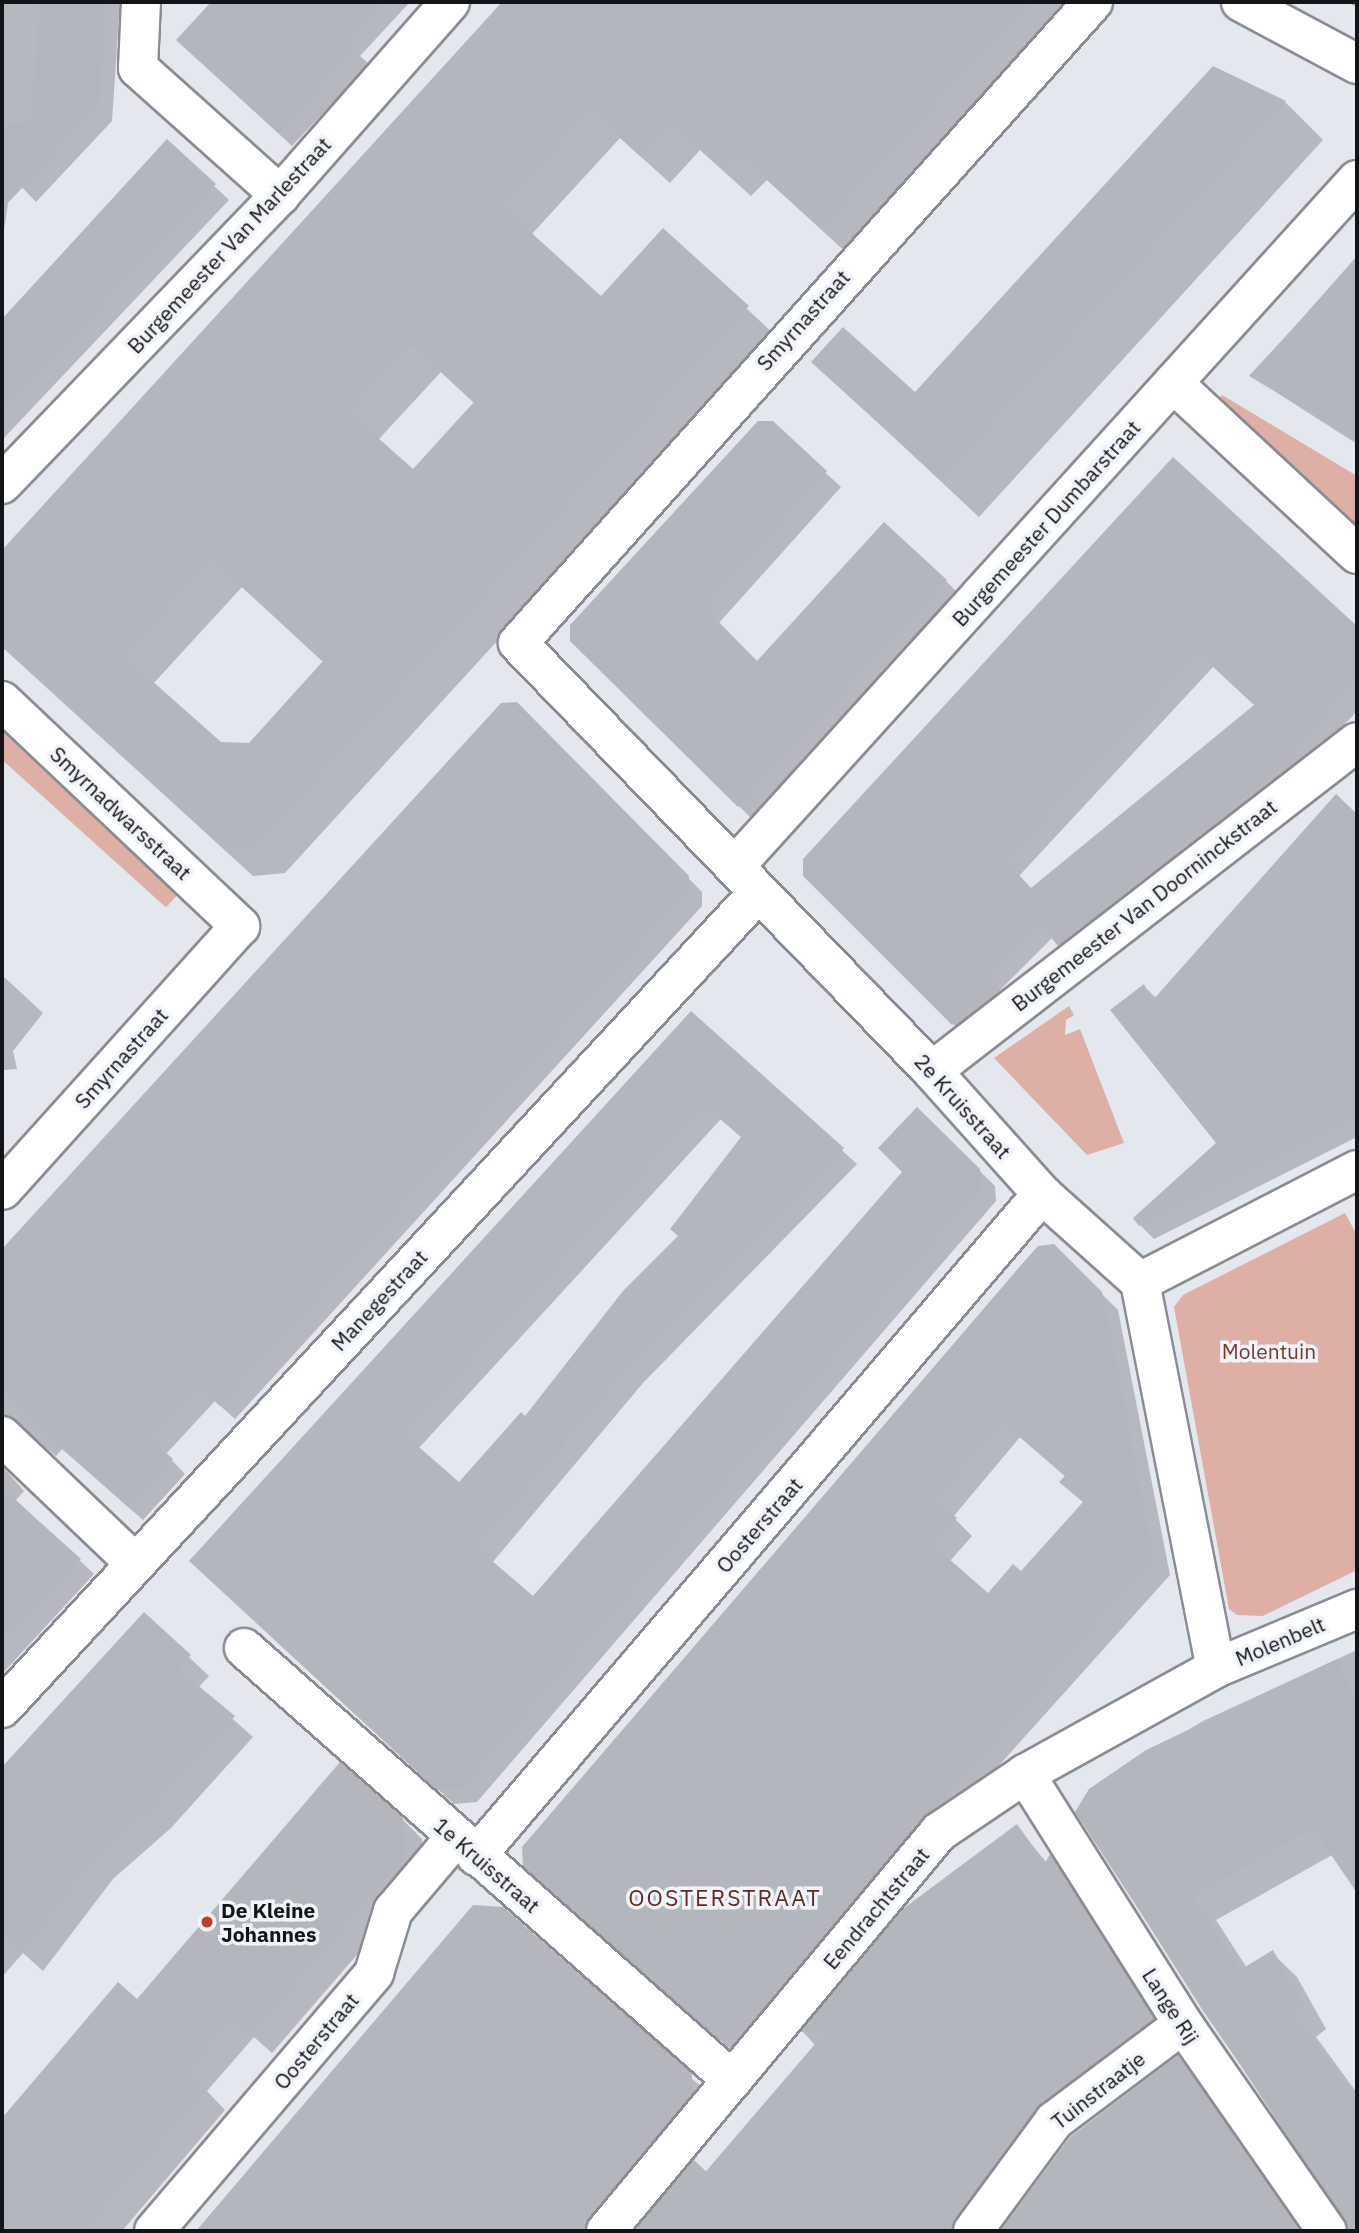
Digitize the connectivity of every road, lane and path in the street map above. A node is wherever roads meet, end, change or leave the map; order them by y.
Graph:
1 (141, 2) edge
2 (450, 2) edge
3 (1093, 2) edge
4 (1241, 2) edge
5 (1357, 64) edge
6 (1357, 180) edge
7 (280, 195) junction
8 (1173, 383) junction
9 (2, 484) edge
10 (1357, 554) edge
11 (518, 643) joint
12 (2, 701) edge
13 (1357, 742) edge
14 (746, 880) junction
15 (240, 926) joint
16 (932, 1071) junction
17 (1357, 1170) edge
18 (2, 1190) edge
19 (1042, 1194) junction
20 (1140, 1282) junction
21 (2, 1436) edge
22 (135, 1563) junction
23 (1353, 1618) edge
24 (244, 1648) dead end
25 (1216, 1668) junction
26 (2, 1708) edge
27 (1026, 1774) junction
28 (465, 1847) junction
29 (1182, 2024) junction
30 (732, 2080) junction
31 (155, 2231) edge
32 (606, 2231) edge
33 (973, 2231) edge
34 (1327, 2231) edge

1 - 7 street
2 - 7 street, Burgemeester Van Marlestraat
3 - 11 street, Smyrnastraat
4 - 5 street
6 - 8 street, Burgemeester Dumbarstraat
7 - 9 street, Burgemeester Van Marlestraat
8 - 10 street
8 - 14 street, Burgemeester Dumbarstraat
11 - 14 street, 2e Kruisstraat
12 - 15 street, Smyrnadwarsstraat
13 - 16 street, Burgemeester Van Doorninckstraat
14 - 16 street, 2e Kruisstraat
14 - 22 street, Manegestraat
15 - 18 street, Smyrnastraat
16 - 19 street, 2e Kruisstraat
17 - 20 street
19 - 20 street, 2e Kruisstraat
19 - 28 street, Oosterstraat
20 - 25 street
21 - 22 street
22 - 26 street, Manegestraat
23 - 25 street, Molenbelt
24 - 28 street, 1e Kruisstraat
25 - 27 street, Eendrachtstraat
27 - 29 street, Lange Rij
27 - 30 street, Eendrachtstraat
28 - 30 street, 1e Kruisstraat
28 - 31 street, Oosterstraat
29 - 33 street, Tuinstraatje
29 - 34 street, Lange Rij
30 - 32 street, Eendrachtstraat

